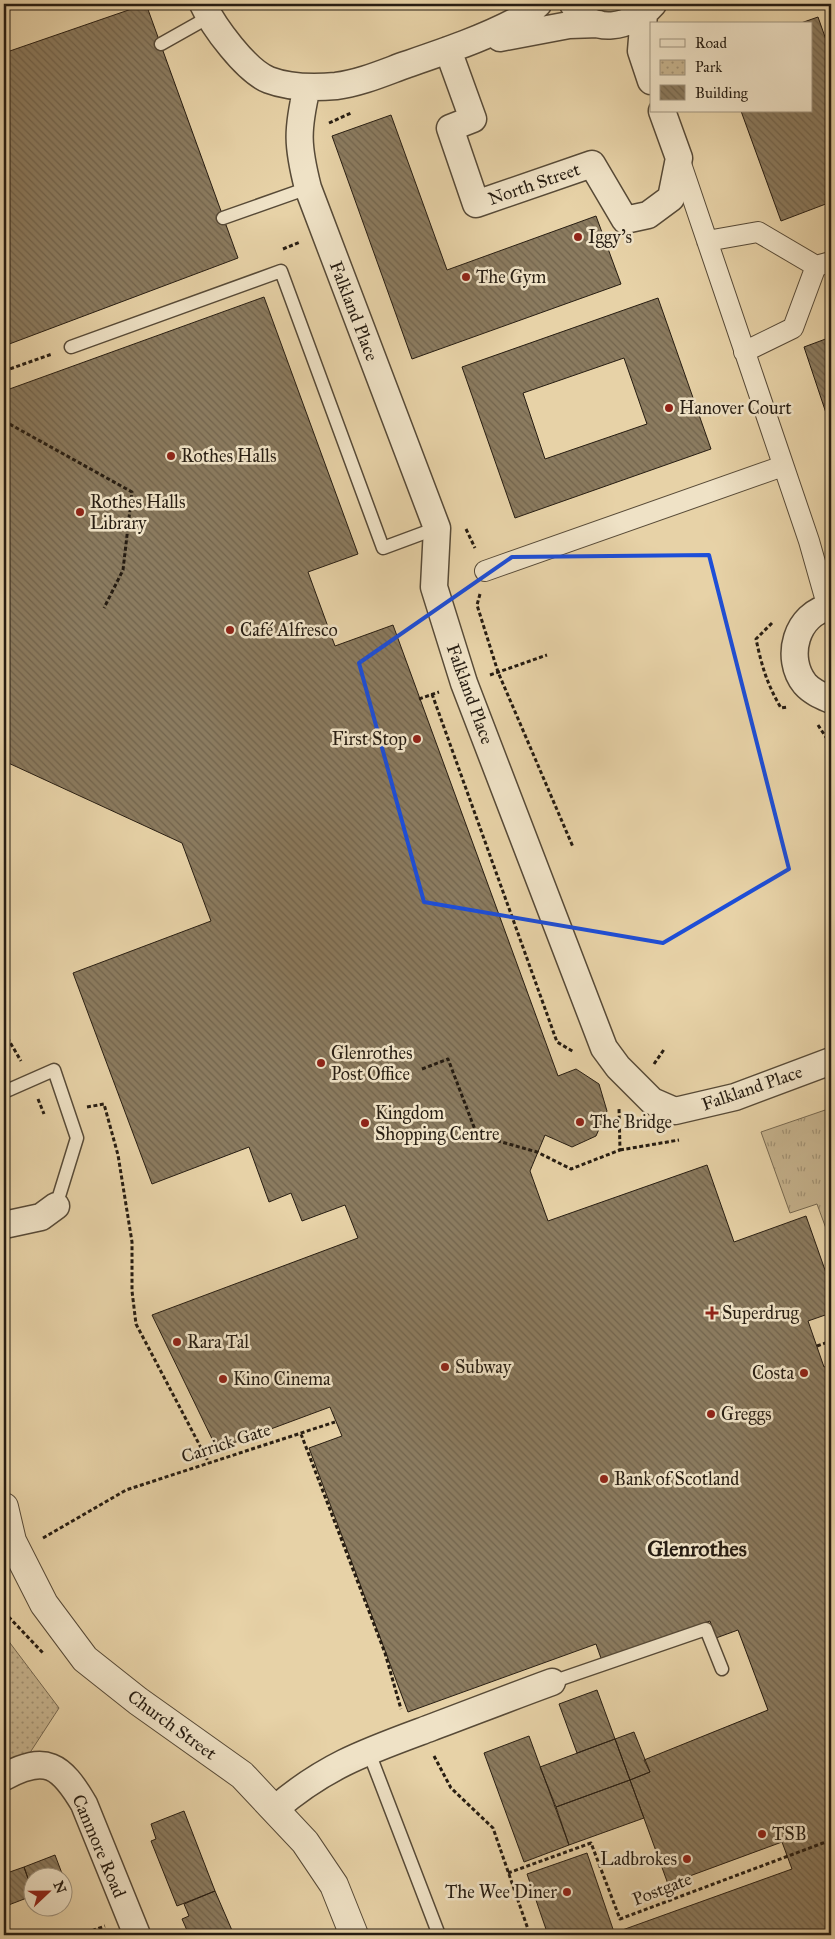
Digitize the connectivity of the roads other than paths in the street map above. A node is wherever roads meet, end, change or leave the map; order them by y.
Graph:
1 (538, 4) edge
2 (573, 4) edge
3 (648, 9) edge
4 (206, 10) edge
5 (599, 24) junction
6 (161, 44) dead end
7 (448, 50) junction
8 (650, 77) edge
9 (307, 87) junction
10 (662, 112) edge
11 (679, 158) junction
12 (308, 188) junction
13 (223, 218) dead end
14 (707, 241) junction
15 (824, 264) edge
16 (71, 347) road end
17 (744, 352) junction
18 (783, 466) junction
19 (437, 528) junction
20 (485, 571) road end
21 (830, 608) edge
22 (831, 700) edge
23 (831, 1061) edge
24 (4, 1092) edge
25 (56, 1206) joint
26 (4, 1225) edge
27 (4, 1508) edge
28 (722, 1669) dead end
29 (552, 1682) joint
30 (368, 1750) junction
31 (12, 1772) edge
32 (275, 1809) junction
33 (137, 1935) edge
34 (354, 1935) edge
35 (439, 1935) edge

1 - 7 street
2 - 5 street
3 - 5 street
3 - 8 street
4 - 6 lane
4 - 9 street
5 - 7 street
7 - 9 street
7 - 11 street, North Street
9 - 12 street, Falkland Place
10 - 11 street
11 - 14 street
12 - 13 lane
12 - 19 street, Falkland Place
14 - 15 street
14 - 17 street
15 - 17 street
16 - 19 lane
17 - 18 street
18 - 20 street
18 - 21 street
19 - 23 street, Falkland Place
21 - 22 street
24 - 25 lane
25 - 26 street
27 - 32 street, Church Street
28 - 29 lane
29 - 30 street
30 - 32 street
30 - 35 lane
31 - 33 street, Canmore Road
32 - 34 street, Church Street

